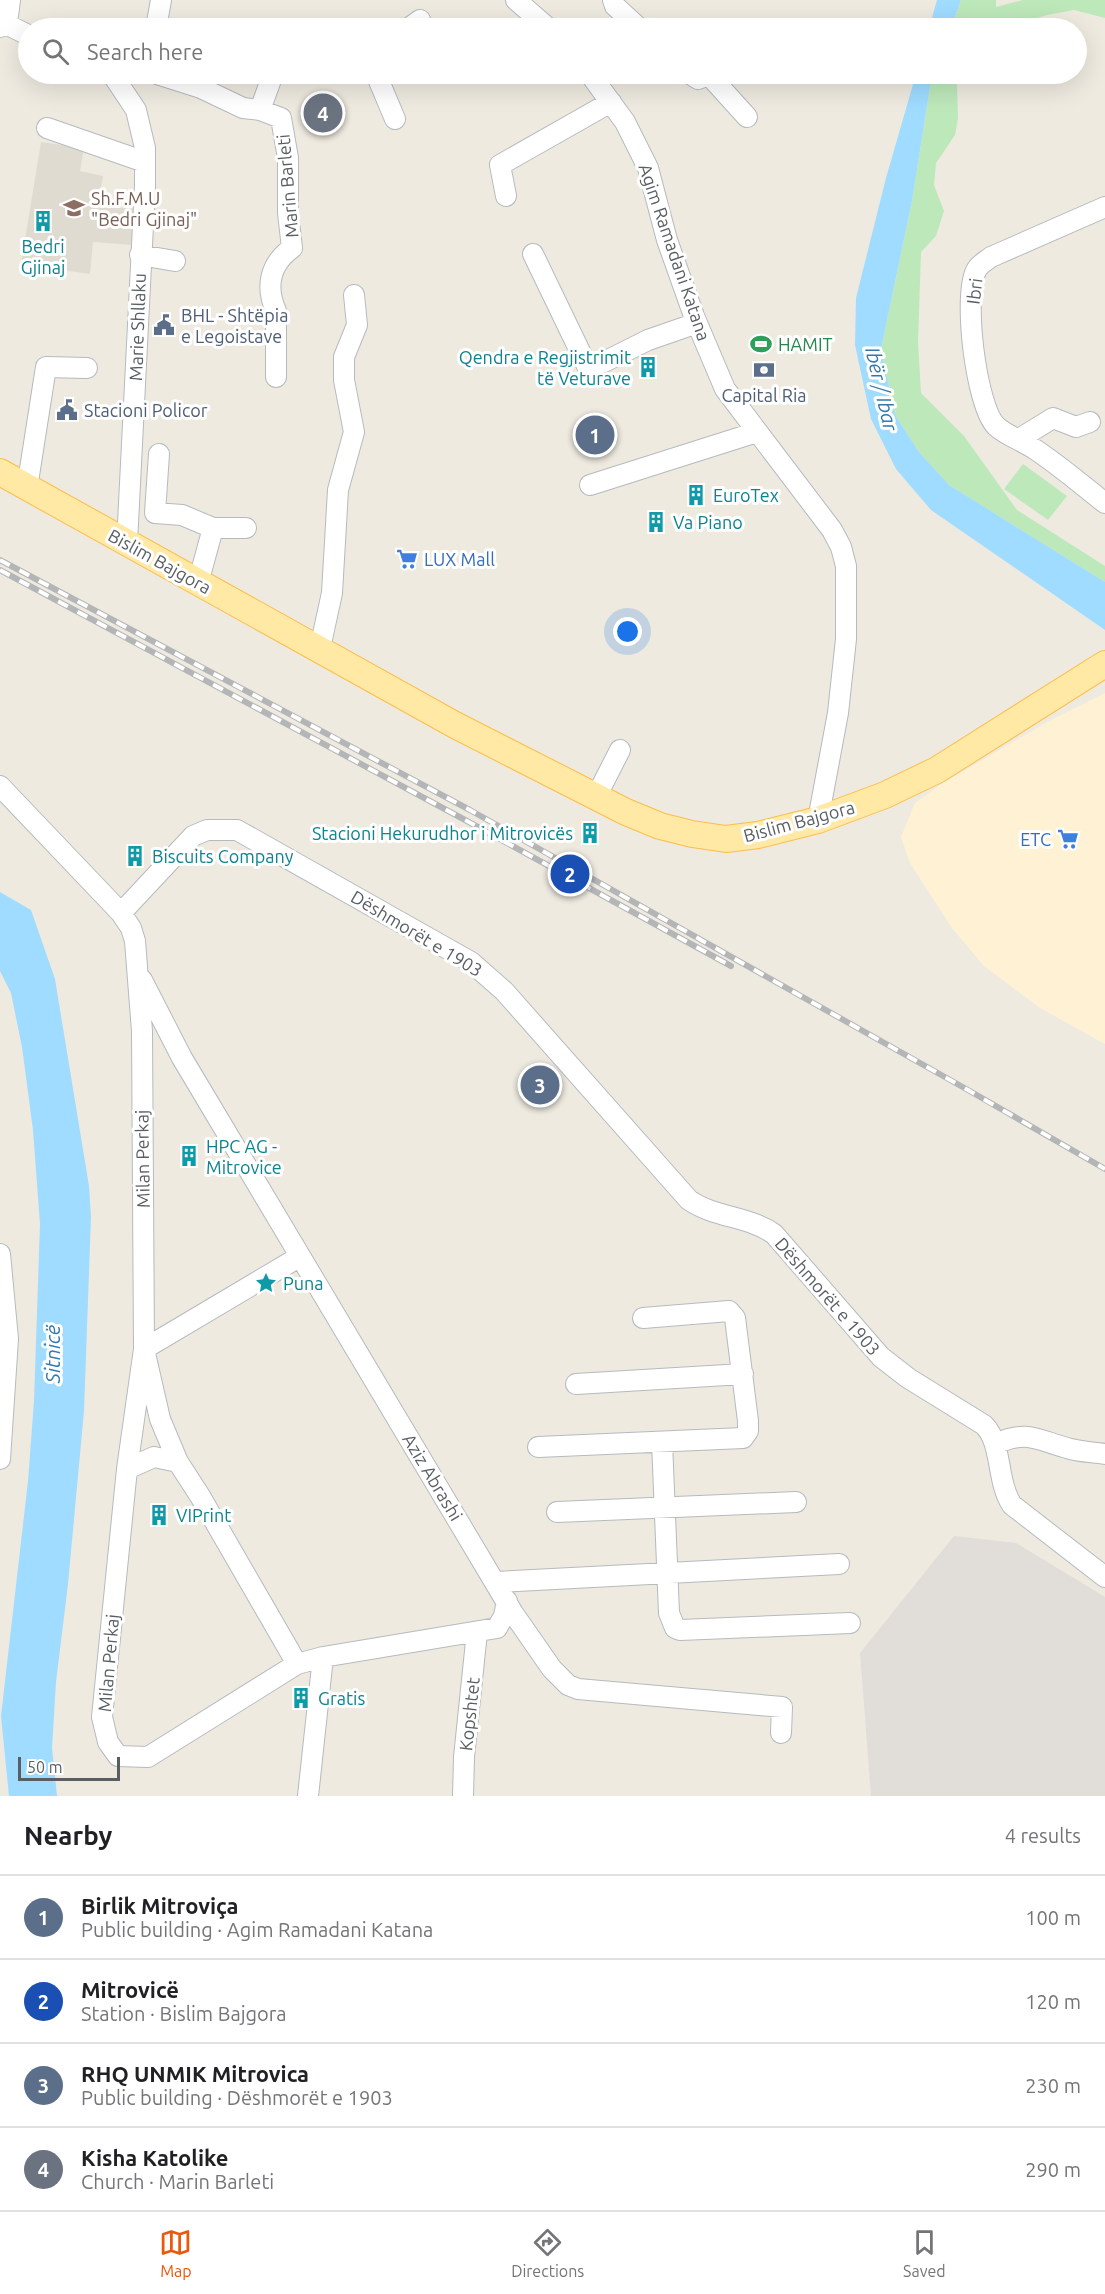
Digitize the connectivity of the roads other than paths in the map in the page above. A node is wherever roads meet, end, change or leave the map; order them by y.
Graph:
1 (10, 0) edge
2 (161, 0) edge
3 (516, 0) edge
4 (613, 0) edge
5 (158, 18) edge
6 (537, 18) edge
7 (628, 18) edge
8 (2, 25) edge
9 (18, 31) edge
10 (119, 84) edge
11 (188, 84) edge
12 (269, 84) edge
13 (380, 84) edge
14 (597, 84) edge
15 (717, 84) edge
16 (610, 102) junction
17 (260, 110) junction
18 (747, 117) dead end
19 (395, 119) dead end
20 (47, 129) dead end
21 (145, 162) junction
22 (506, 196) dead end
23 (1105, 207) edge
24 (533, 254) dead end
25 (140, 255) junction
26 (175, 261) dead end
27 (354, 295) dead end
28 (697, 323) junction
29 (87, 368) dead end
30 (276, 377) dead end
31 (1090, 422) dead end
32 (758, 432) junction
33 (1019, 440) junction
34 (159, 454) dead end
35 (0, 472) edge
36 (590, 485) dead end
37 (27, 488) junction
38 (1105, 503) edge
39 (213, 528) junction
40 (246, 528) dead end
41 (127, 543) junction
42 (198, 583) junction
43 (320, 648) junction
44 (1105, 664) edge
45 (620, 750) dead end
46 (0, 786) edge
47 (596, 797) junction
48 (818, 820) junction
49 (121, 913) junction
50 (137, 969) junction
51 (141, 1057) junction
52 (182, 1058) junction
53 (0, 1254) edge
54 (299, 1257) junction
55 (2, 1302) edge
56 (643, 1318) dead end
57 (144, 1349) junction
58 (743, 1374) junction
59 (576, 1384) dead end
60 (1, 1408) edge
61 (663, 1442) junction
62 (995, 1444) junction
63 (538, 1447) dead end
64 (1105, 1454) edge
65 (0, 1459) edge
66 (178, 1462) junction
67 (127, 1469) junction
68 (796, 1502) dead end
69 (665, 1507) junction
70 (557, 1512) dead end
71 (839, 1564) dead end
72 (667, 1573) junction
73 (1105, 1577) edge
74 (496, 1582) junction
75 (507, 1601) junction
76 (850, 1623) dead end
77 (477, 1632) junction
78 (323, 1657) junction
79 (297, 1664) junction
80 (781, 1733) dead end
81 (308, 1796) edge
82 (463, 1796) edge

1 - 8 street
2 - 5 street
3 - 6 street
4 - 7 street
8 - 9 street
10 - 21 street, Marie Shllaku
11 - 17 street, Marin Barleti
12 - 17 street
13 - 19 street
14 - 16 street, Agim Ramadani Katana
15 - 18 street
16 - 22 street
16 - 28 street, Agim Ramadani Katana
17 - 30 street, Marin Barleti
20 - 21 street
21 - 25 street, Marie Shllaku
23 - 33 street, Ibri
24 - 28 street
25 - 26 street, Marie Shllaku
25 - 41 street, Marie Shllaku
27 - 43 street
28 - 32 street, Agim Ramadani Katana
29 - 37 street
31 - 33 street
32 - 36 street
32 - 48 street, Agim Ramadani Katana
33 - 38 street, Ibri
34 - 39 street
35 - 37 main road, Bislim Bajgora
37 - 41 main road, Bislim Bajgora
39 - 40 street
39 - 42 street
41 - 42 main road, Bislim Bajgora
42 - 43 main road, Bislim Bajgora
43 - 47 main road, Bislim Bajgora
44 - 48 main road, Bislim Bajgora
45 - 47 street
46 - 49 street
47 - 48 main road, Bislim Bajgora
49 - 50 street, Aziz Abrashi
49 - 62 street, Dëshmorët e 1903
50 - 51 street, Milan Perkaj
50 - 52 street, Aziz Abrashi
51 - 52 street
51 - 57 street, Milan Perkaj
52 - 54 street, Aziz Abrashi
53 - 55 street
54 - 57 street
54 - 74 street, Aziz Abrashi
55 - 60 street
56 - 58 street
57 - 66 street, Milan Perkaj
57 - 67 street, Milan Perkaj
58 - 59 street
58 - 61 street
60 - 65 street
61 - 63 street
61 - 69 street
62 - 64 street
62 - 73 street, Dëshmorët e 1903
66 - 67 street
66 - 79 street, Milan Perkaj
67 - 79 street, Milan Perkaj
68 - 69 street
69 - 70 street
69 - 72 street
71 - 72 street
72 - 74 street
72 - 76 street
74 - 75 street, Aziz Abrashi
75 - 77 street, Milan Perkaj
75 - 80 street, Aziz Abrashi
77 - 78 street, Milan Perkaj
77 - 82 street, Kopshtet
78 - 79 street, Milan Perkaj
78 - 81 street

